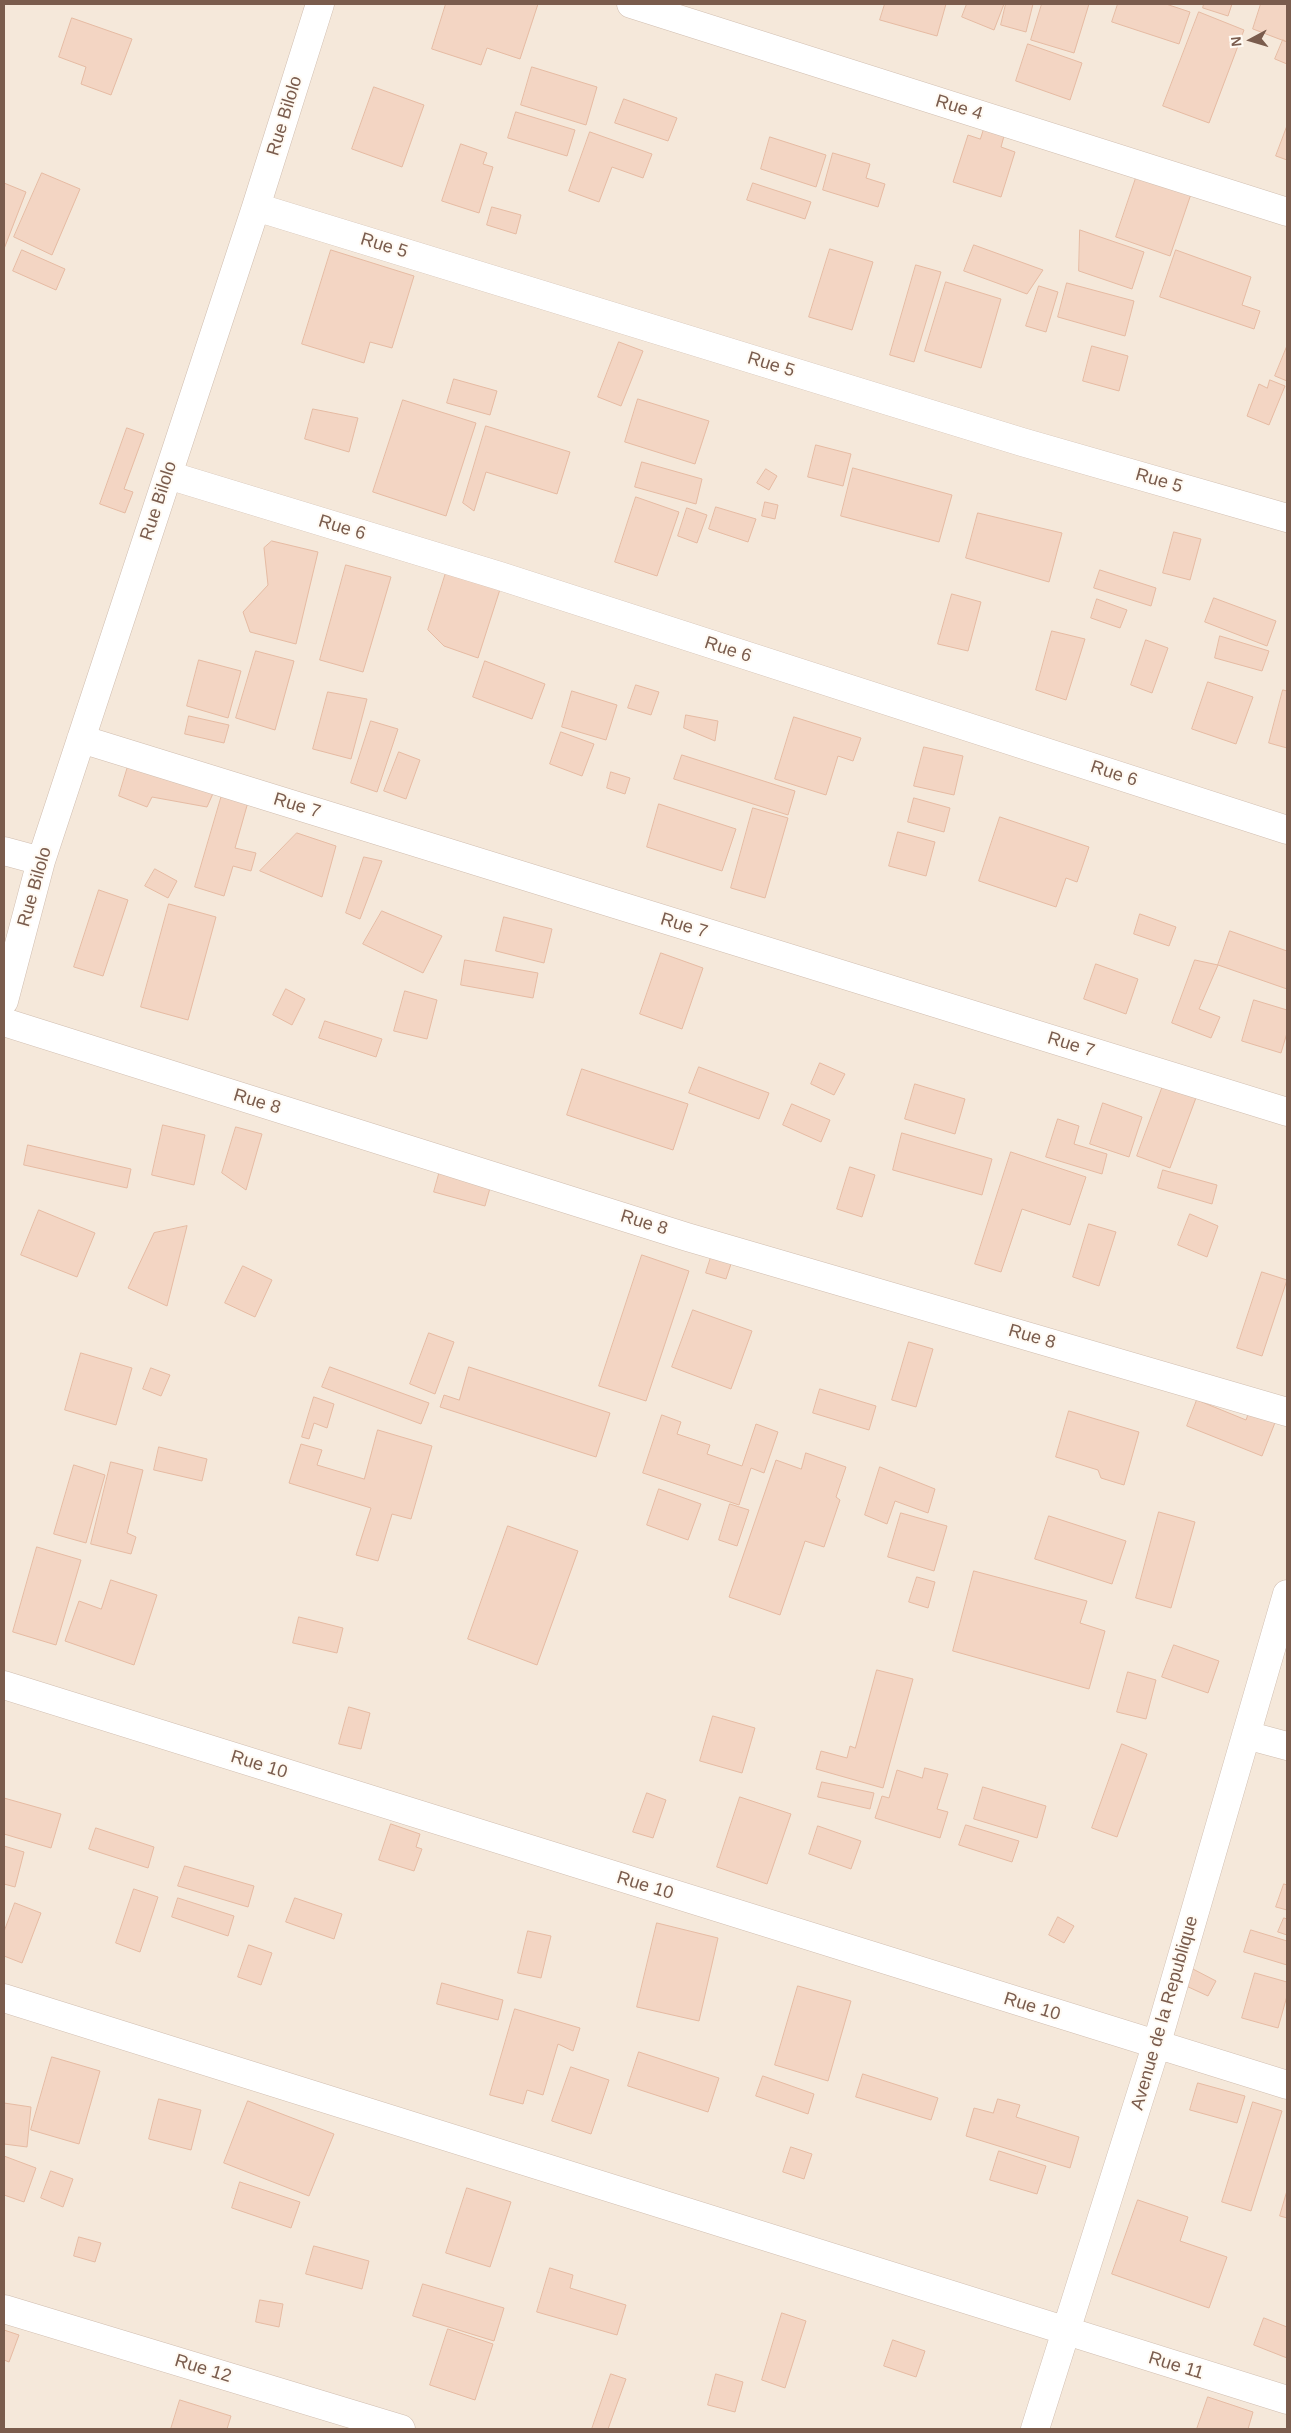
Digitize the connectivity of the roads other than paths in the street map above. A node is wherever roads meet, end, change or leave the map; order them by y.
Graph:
1 (320, 4) edge
2 (631, 4) edge
3 (256, 207) junction
4 (1287, 212) edge
5 (168, 475) junction
6 (1287, 518) edge
7 (81, 739) junction
8 (1287, 830) edge
9 (4, 851) edge
10 (41, 862) junction
11 (4, 1001) edge
12 (4, 1022) edge
13 (1287, 1112) edge
14 (1287, 1412) edge
15 (1287, 1594) edge
16 (4, 1685) edge
17 (1246, 1735) junction
18 (1287, 1746) edge
19 (4, 1998) edge
20 (1156, 2046) junction
21 (1287, 2085) edge
22 (4, 2309) edge
23 (1065, 2332) junction
24 (1287, 2400) edge
25 (401, 2429) edge
26 (1035, 2429) edge

1 - 3 street, Rue Bilolo
2 - 4 street, Rue 4
3 - 5 street, Rue Bilolo
3 - 6 street, Rue 5
5 - 7 street, Rue Bilolo
5 - 8 street, Rue 6
7 - 10 street, Rue Bilolo
7 - 13 street, Rue 7
9 - 10 street
10 - 11 street, Rue Bilolo
12 - 14 street, Rue 8
15 - 17 street, Avenue de la Republique
16 - 20 street, Rue 10
17 - 18 street
17 - 20 street, Avenue de la Republique
19 - 23 street, Rue 11
20 - 21 street, Rue 10
20 - 23 street, Avenue de la Republique
22 - 25 street, Rue 12
23 - 24 street, Rue 11
23 - 26 street, Avenue de la Republique

